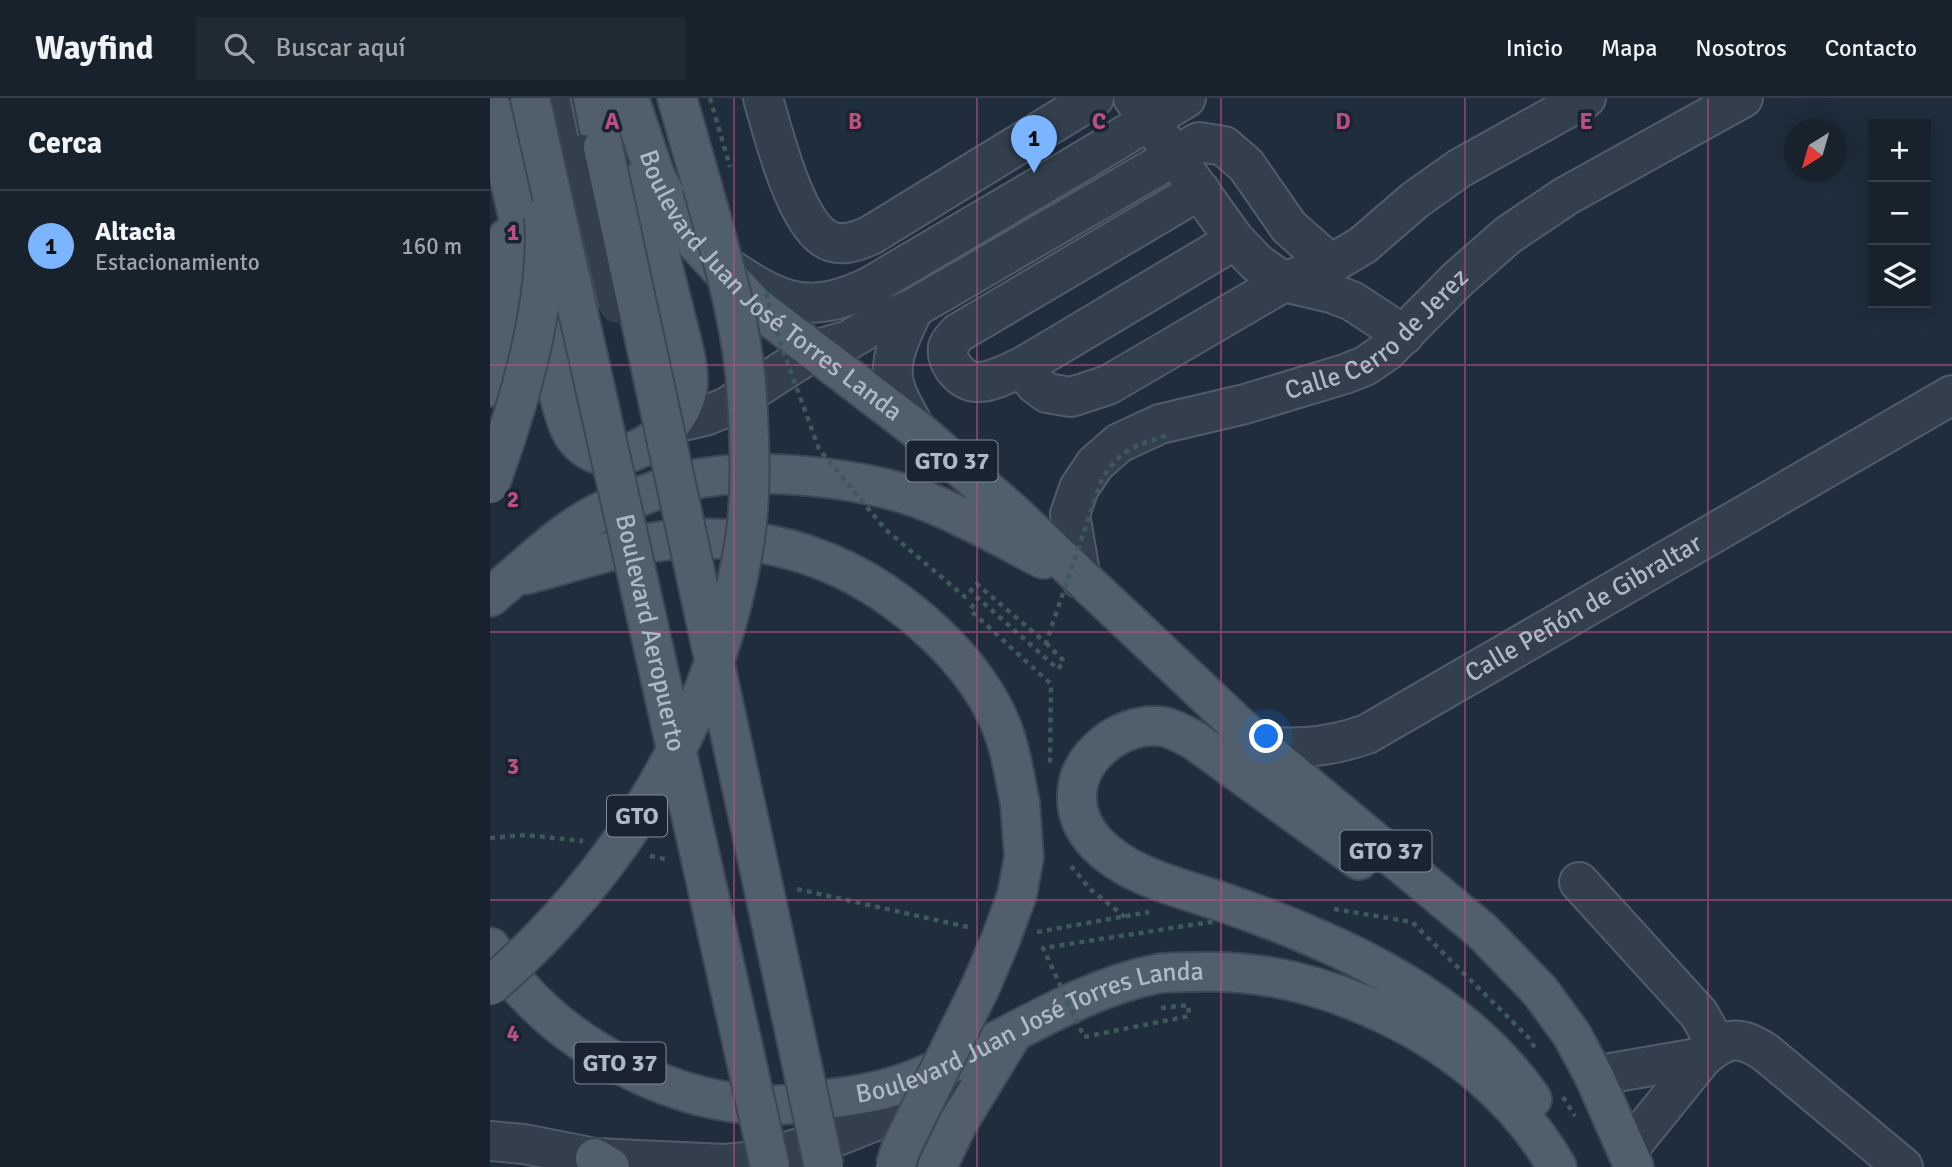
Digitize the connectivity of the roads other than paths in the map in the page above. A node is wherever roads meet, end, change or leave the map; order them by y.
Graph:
1 (571, 98) edge
2 (593, 98) edge
3 (627, 98) edge
4 (677, 98) edge
5 (763, 98) edge
6 (1094, 98) edge
7 (1186, 98) edge
8 (1586, 98) edge
9 (1743, 98) edge
10 (493, 105) edge
11 (539, 108) edge
12 (1142, 109) edge
13 (1174, 157) junction
14 (1200, 190) junction
15 (1235, 240) junction
16 (707, 255) junction
17 (1331, 264) junction
18 (1284, 282) junction
19 (914, 308) junction
20 (1404, 335) junction
21 (815, 350) junction
22 (1022, 367) junction
23 (490, 387) edge
24 (1952, 395) edge
25 (674, 423) junction
26 (915, 428) junction
27 (490, 484) edge
28 (1082, 579) junction
29 (502, 587) edge
30 (1195, 740) junction
31 (1261, 747) junction
32 (1579, 882) dead end
33 (1482, 931) junction
34 (490, 947) edge
35 (490, 986) edge
36 (1013, 1032) junction
37 (1710, 1051) junction
38 (1594, 1076) junction
39 (490, 1141) edge
40 (1630, 1159) edge
41 (602, 1163) edge
42 (770, 1167) edge
43 (786, 1167) edge
44 (811, 1167) edge
45 (824, 1167) edge
46 (895, 1167) edge
47 (937, 1167) edge
48 (1557, 1167) edge
49 (1570, 1167) edge
50 (1903, 1167) edge

1 - 44 street, bridge
2 - 45 main road, bridge
3 - 16 main road, Boulevard Juan José Torres Landa / GTO 37
3 - 25 main road
4 - 35 main road, GTO, bridge
5 - 6 street
7 - 12 street
8 - 17 street
9 - 20 street, Calle Cerro de Jerez
10 - 23 main road
10 - 25 main road
11 - 27 main road, bridge
11 - 42 main road, Boulevard Aeropuerto, bridge
11 - 43 street, bridge
12 - 13 street
12 - 16 street
13 - 14 street
13 - 17 street
13 - 19 street
14 - 15 street
14 - 22 street
15 - 18 street
15 - 22 street
16 - 21 main road, Boulevard Juan José Torres Landa / GTO 37
17 - 18 street
18 - 20 street
18 - 22 street
19 - 21 street
19 - 26 street
20 - 28 street, Calle Cerro de Jerez
21 - 25 street
21 - 26 main road, Boulevard Juan José Torres Landa / GTO 37
24 - 31 street, Calle Peñón de Gibraltar
26 - 28 main road, Boulevard Juan José Torres Landa / GTO 37
28 - 29 main road
28 - 31 main road, Boulevard Juan José Torres Landa / GTO 37
29 - 46 main road, bridge
30 - 31 street, Calle Peñón de Gibraltar
30 - 33 main road
30 - 49 main road
31 - 33 main road, Boulevard Juan José Torres Landa / GTO 37
32 - 37 street
33 - 38 main road, Boulevard Juan José Torres Landa / GTO 37
34 - 36 main road, Boulevard Juan José Torres Landa / GTO 37, bridge
36 - 41 street
36 - 47 main road
36 - 48 main road, Boulevard Juan José Torres Landa / GTO 37
37 - 38 street
37 - 40 street
37 - 50 street
38 - 40 main road, Boulevard Juan José Torres Landa / GTO 37
39 - 41 street

